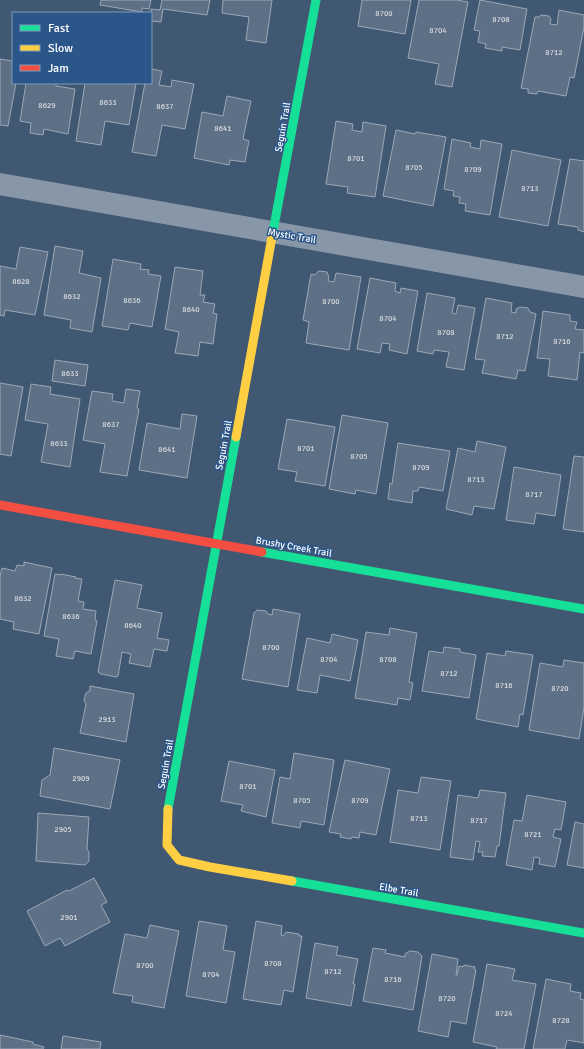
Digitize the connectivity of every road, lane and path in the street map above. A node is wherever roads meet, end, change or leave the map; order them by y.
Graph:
1 (316, 0) edge
2 (0, 184) edge
3 (274, 232) junction
4 (584, 287) edge
5 (0, 505) edge
6 (216, 543) junction
7 (584, 609) edge
8 (210, 867) joint
9 (584, 933) edge

1 - 3 street, Seguin Trail
2 - 3 street, Mystic Trail
3 - 4 street, Mystic Trail
3 - 6 street, Seguin Trail
5 - 6 street, Brushy Creek Trail
6 - 7 street, Brushy Creek Trail
6 - 8 street, Seguin Trail
8 - 9 street, Elbe Trail

